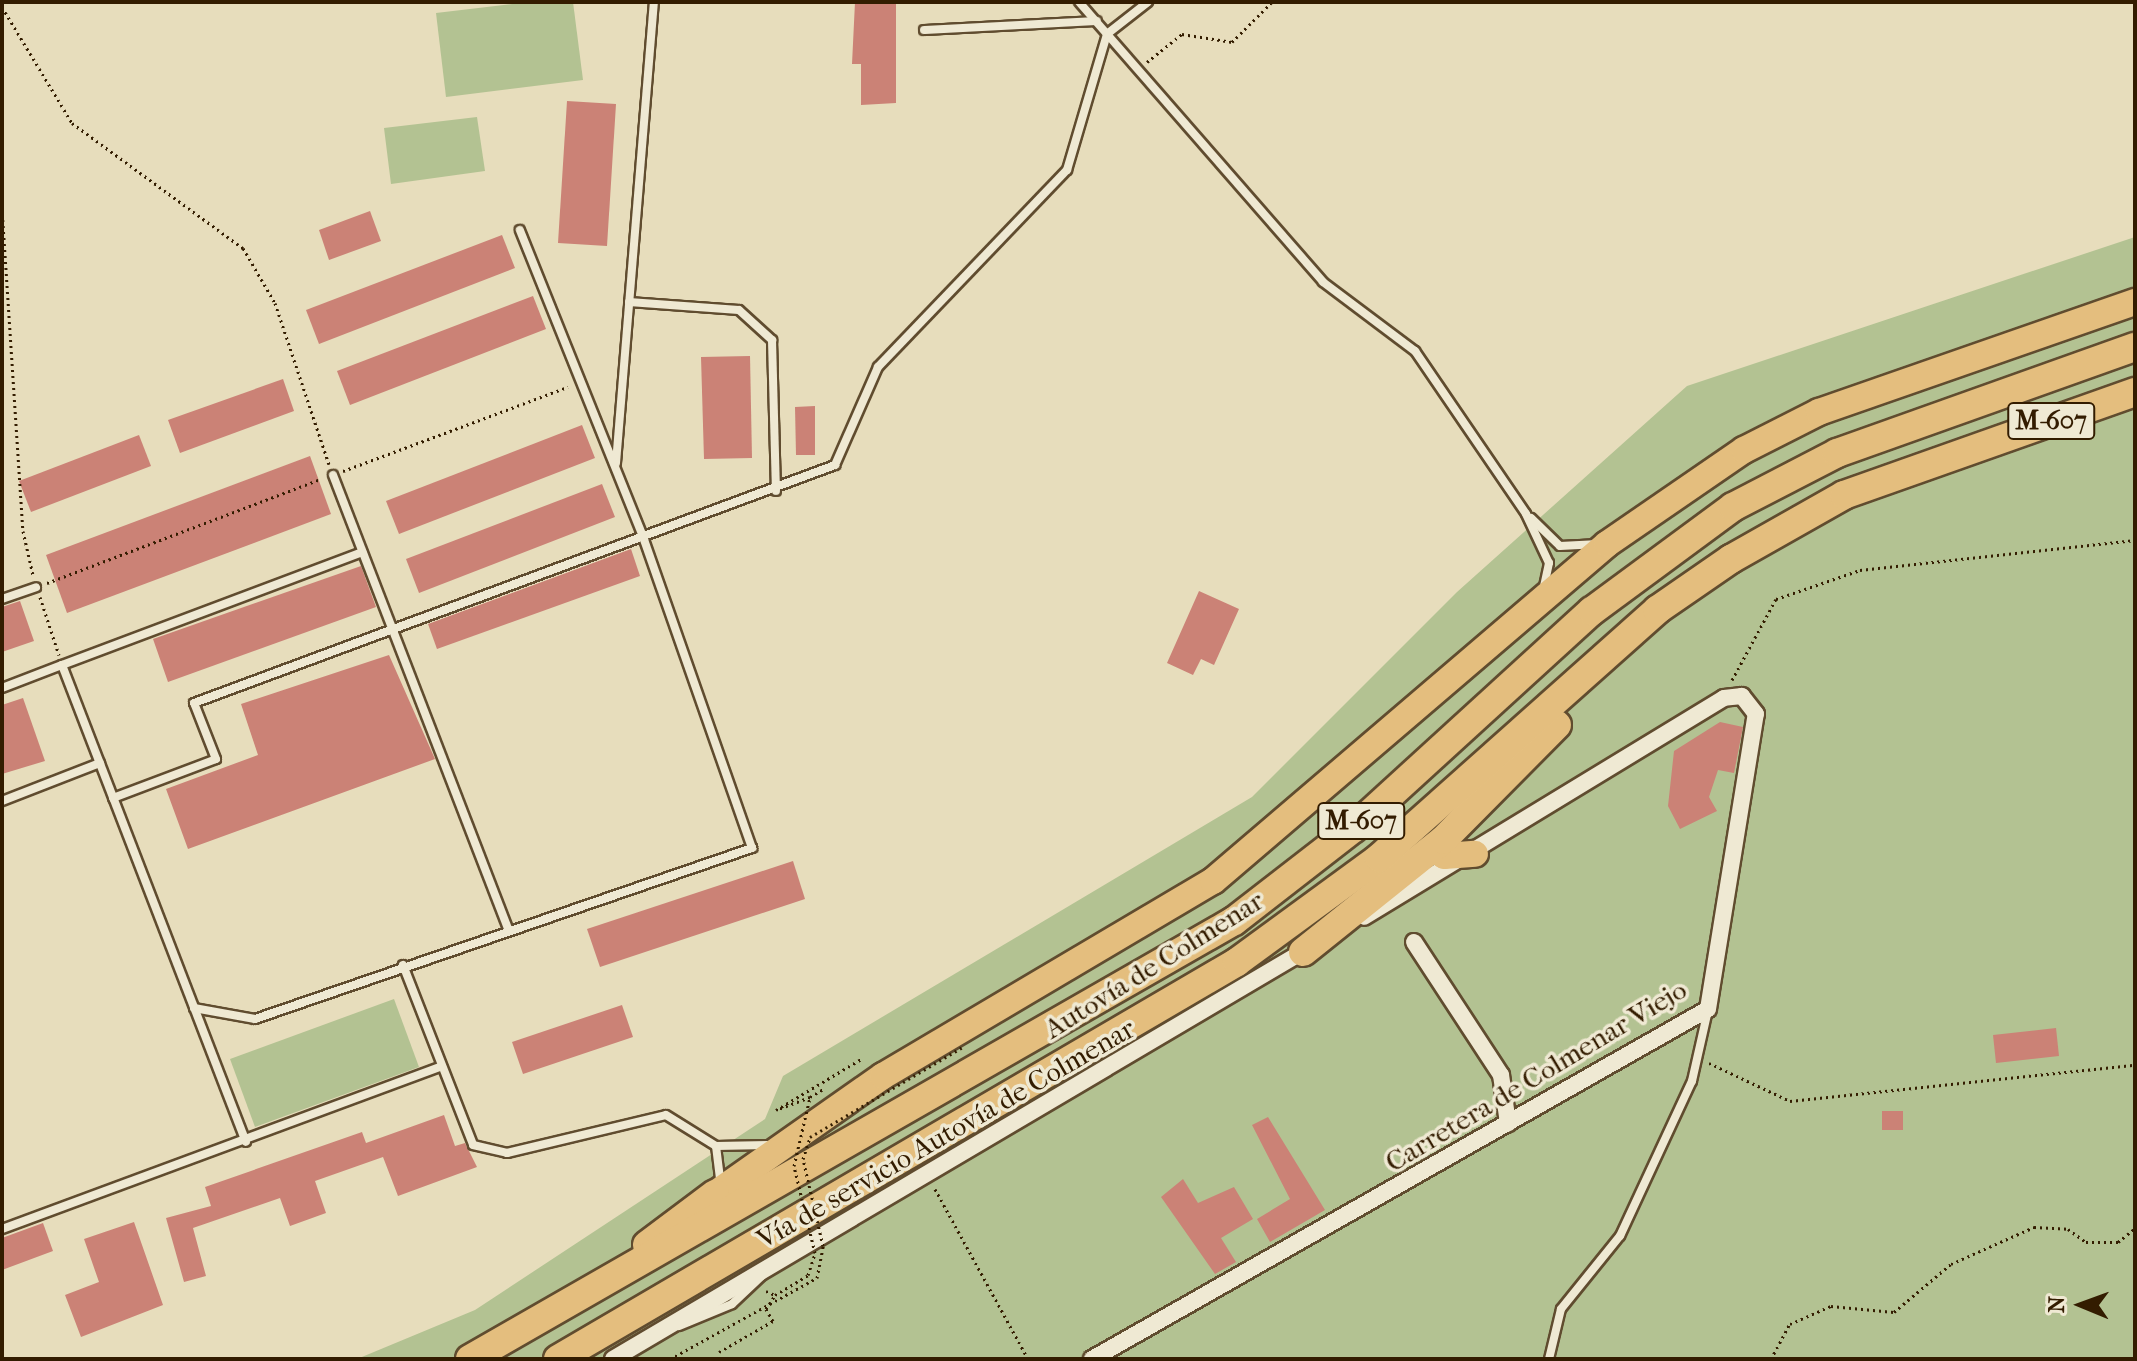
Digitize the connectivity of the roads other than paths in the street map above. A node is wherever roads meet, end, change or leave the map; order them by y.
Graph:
1 (654, 2) edge
2 (1079, 2) edge
3 (1148, 2) edge
4 (1097, 21) junction
5 (924, 30) dead end
6 (1107, 34) junction
7 (520, 230) dead end
8 (629, 302) junction
9 (2135, 302) edge
10 (2135, 347) edge
11 (2135, 392) edge
12 (2135, 409) edge
13 (1966, 450) junction
14 (616, 467) junction
15 (333, 475) road end
16 (776, 491) junction
17 (1526, 514) junction
18 (644, 539) junction
19 (1607, 544) junction
20 (362, 552) junction
21 (36, 587) road end
22 (2, 599) edge
23 (1541, 599) junction
24 (1657, 610) junction
25 (393, 630) junction
26 (62, 665) junction
27 (2, 688) edge
28 (100, 763) junction
29 (113, 798) junction
30 (2, 801) edge
31 (1443, 840) junction
32 (1475, 854) junction
33 (509, 930) junction
34 (1414, 942) dead end
35 (1303, 952) junction
36 (403, 965) junction
37 (194, 1008) junction
38 (1708, 1009) junction
39 (440, 1067) junction
40 (1508, 1123) junction
41 (784, 1141) junction
42 (246, 1142) junction
43 (716, 1146) junction
44 (715, 1194) junction
45 (2, 1229) edge
46 (767, 1270) junction
47 (578, 1301) junction
48 (667, 1328) junction
49 (470, 1359) edge
50 (558, 1359) edge
51 (613, 1359) edge
52 (1092, 1359) edge
53 (1549, 1359) edge

1 - 8 lane
2 - 4 lane
3 - 6 lane
4 - 5 lane
4 - 6 lane
6 - 16 lane
6 - 17 lane
7 - 14 lane
8 - 14 lane
8 - 16 lane
9 - 19 highway
10 - 47 highway, Autovía de Colmenar / M-607
11 - 13 highway, Autovía de Colmenar / M-607
12 - 13 highway
13 - 24 highway, Autovía de Colmenar / M-607
14 - 18 lane
15 - 20 lane
16 - 18 lane
17 - 19 lane
17 - 23 lane
18 - 25 lane
18 - 33 lane
19 - 23 highway
20 - 25 lane
20 - 26 lane
21 - 22 lane
23 - 41 highway
24 - 31 highway
24 - 50 highway, Autovía de Colmenar / M-607
25 - 29 lane
25 - 33 lane
26 - 27 lane
26 - 28 lane
28 - 29 lane
28 - 30 lane
29 - 37 lane
31 - 32 highway
31 - 35 highway
32 - 35 street, Vía de servicio Autovía de Colmenar
32 - 38 street, Carretera de Colmenar Viejo
33 - 36 lane
34 - 40 street
35 - 46 street, Vía de servicio Autovía de Colmenar
36 - 37 lane
36 - 39 lane
37 - 42 lane
38 - 40 street, Carretera de Colmenar Viejo
38 - 53 lane
39 - 42 lane
39 - 43 lane
40 - 52 street, Carretera de Colmenar Viejo
41 - 43 lane
41 - 44 highway
42 - 45 lane
43 - 44 lane
44 - 47 highway
46 - 48 street, Vía de servicio Autovía de Colmenar
46 - 48 lane
47 - 49 highway, Autovía de Colmenar / M-607
48 - 51 street, Vía de servicio Autovía de Colmenar

